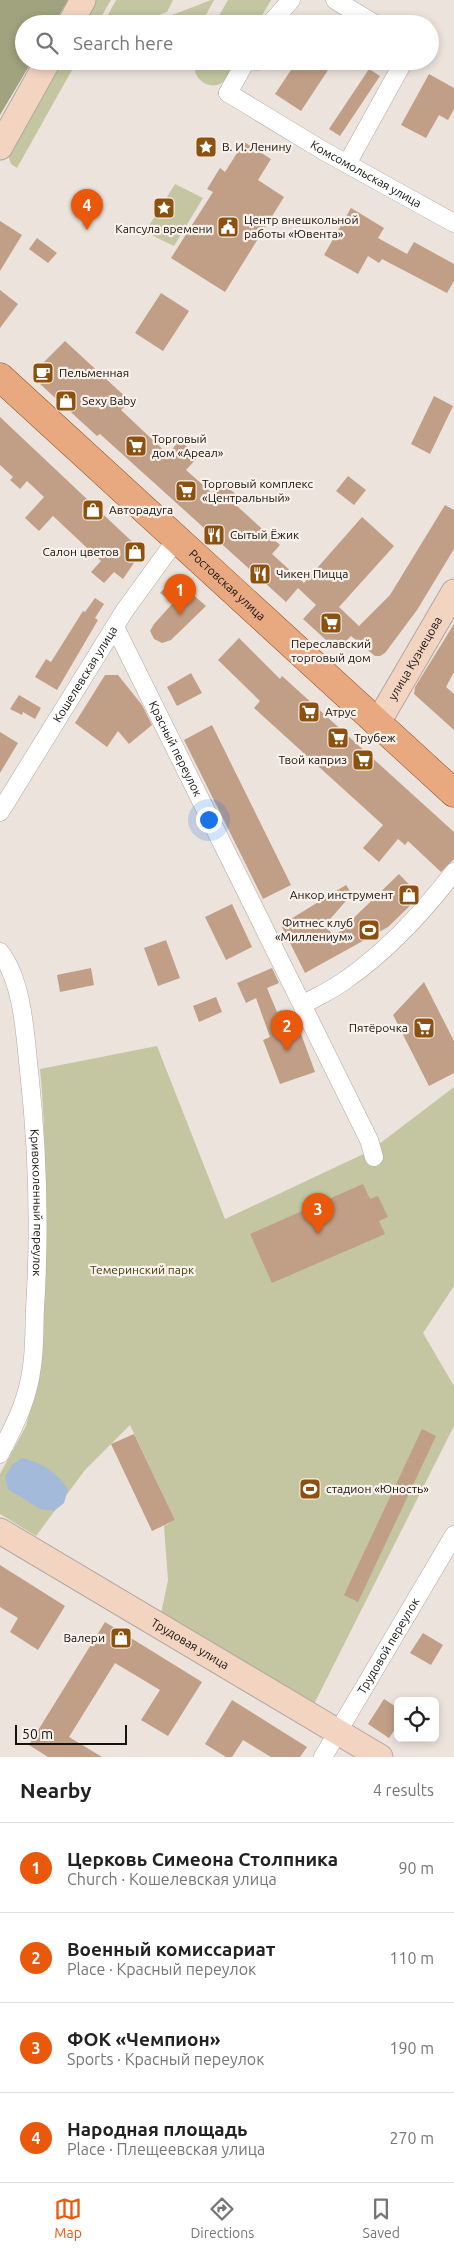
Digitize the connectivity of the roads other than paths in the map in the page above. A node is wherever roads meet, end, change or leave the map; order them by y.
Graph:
1 (83, 0) edge
2 (291, 0) edge
3 (335, 0) edge
4 (75, 15) edge
5 (278, 15) edge
6 (360, 15) edge
7 (43, 70) edge
8 (240, 70) edge
9 (399, 70) edge
10 (0, 147) edge
11 (347, 164) junction
12 (454, 223) edge
13 (0, 377) edge
14 (176, 540) junction
15 (454, 592) edge
16 (114, 627) junction
17 (377, 724) junction
18 (454, 793) edge
19 (0, 812) edge
20 (454, 872) edge
21 (0, 952) edge
22 (304, 1004) junction
23 (374, 1157) dead end
24 (0, 1454) edge
25 (0, 1531) edge
26 (454, 1535) edge
27 (338, 1732) junction
28 (323, 1757) edge
29 (380, 1757) edge

1 - 4 street
2 - 5 street
3 - 6 street
7 - 10 street
8 - 11 street, Комсомольская улица
9 - 11 street
11 - 12 street, Комсомольская улица
13 - 14 main road, Ростовская улица
14 - 16 street, Кошелевская улица
14 - 17 main road, Ростовская улица
15 - 17 street, улица Кузнецова
16 - 19 street, Кошелевская улица
16 - 22 street, Красный переулок
17 - 18 main road, Ростовская улица
20 - 22 street
21 - 24 street, Кривоколенный переулок
22 - 23 street, Красный переулок
25 - 27 street, Трудовая улица
26 - 27 street, Трудовой переулок
27 - 28 street, Трудовой переулок
27 - 29 street, Трудовая улица

